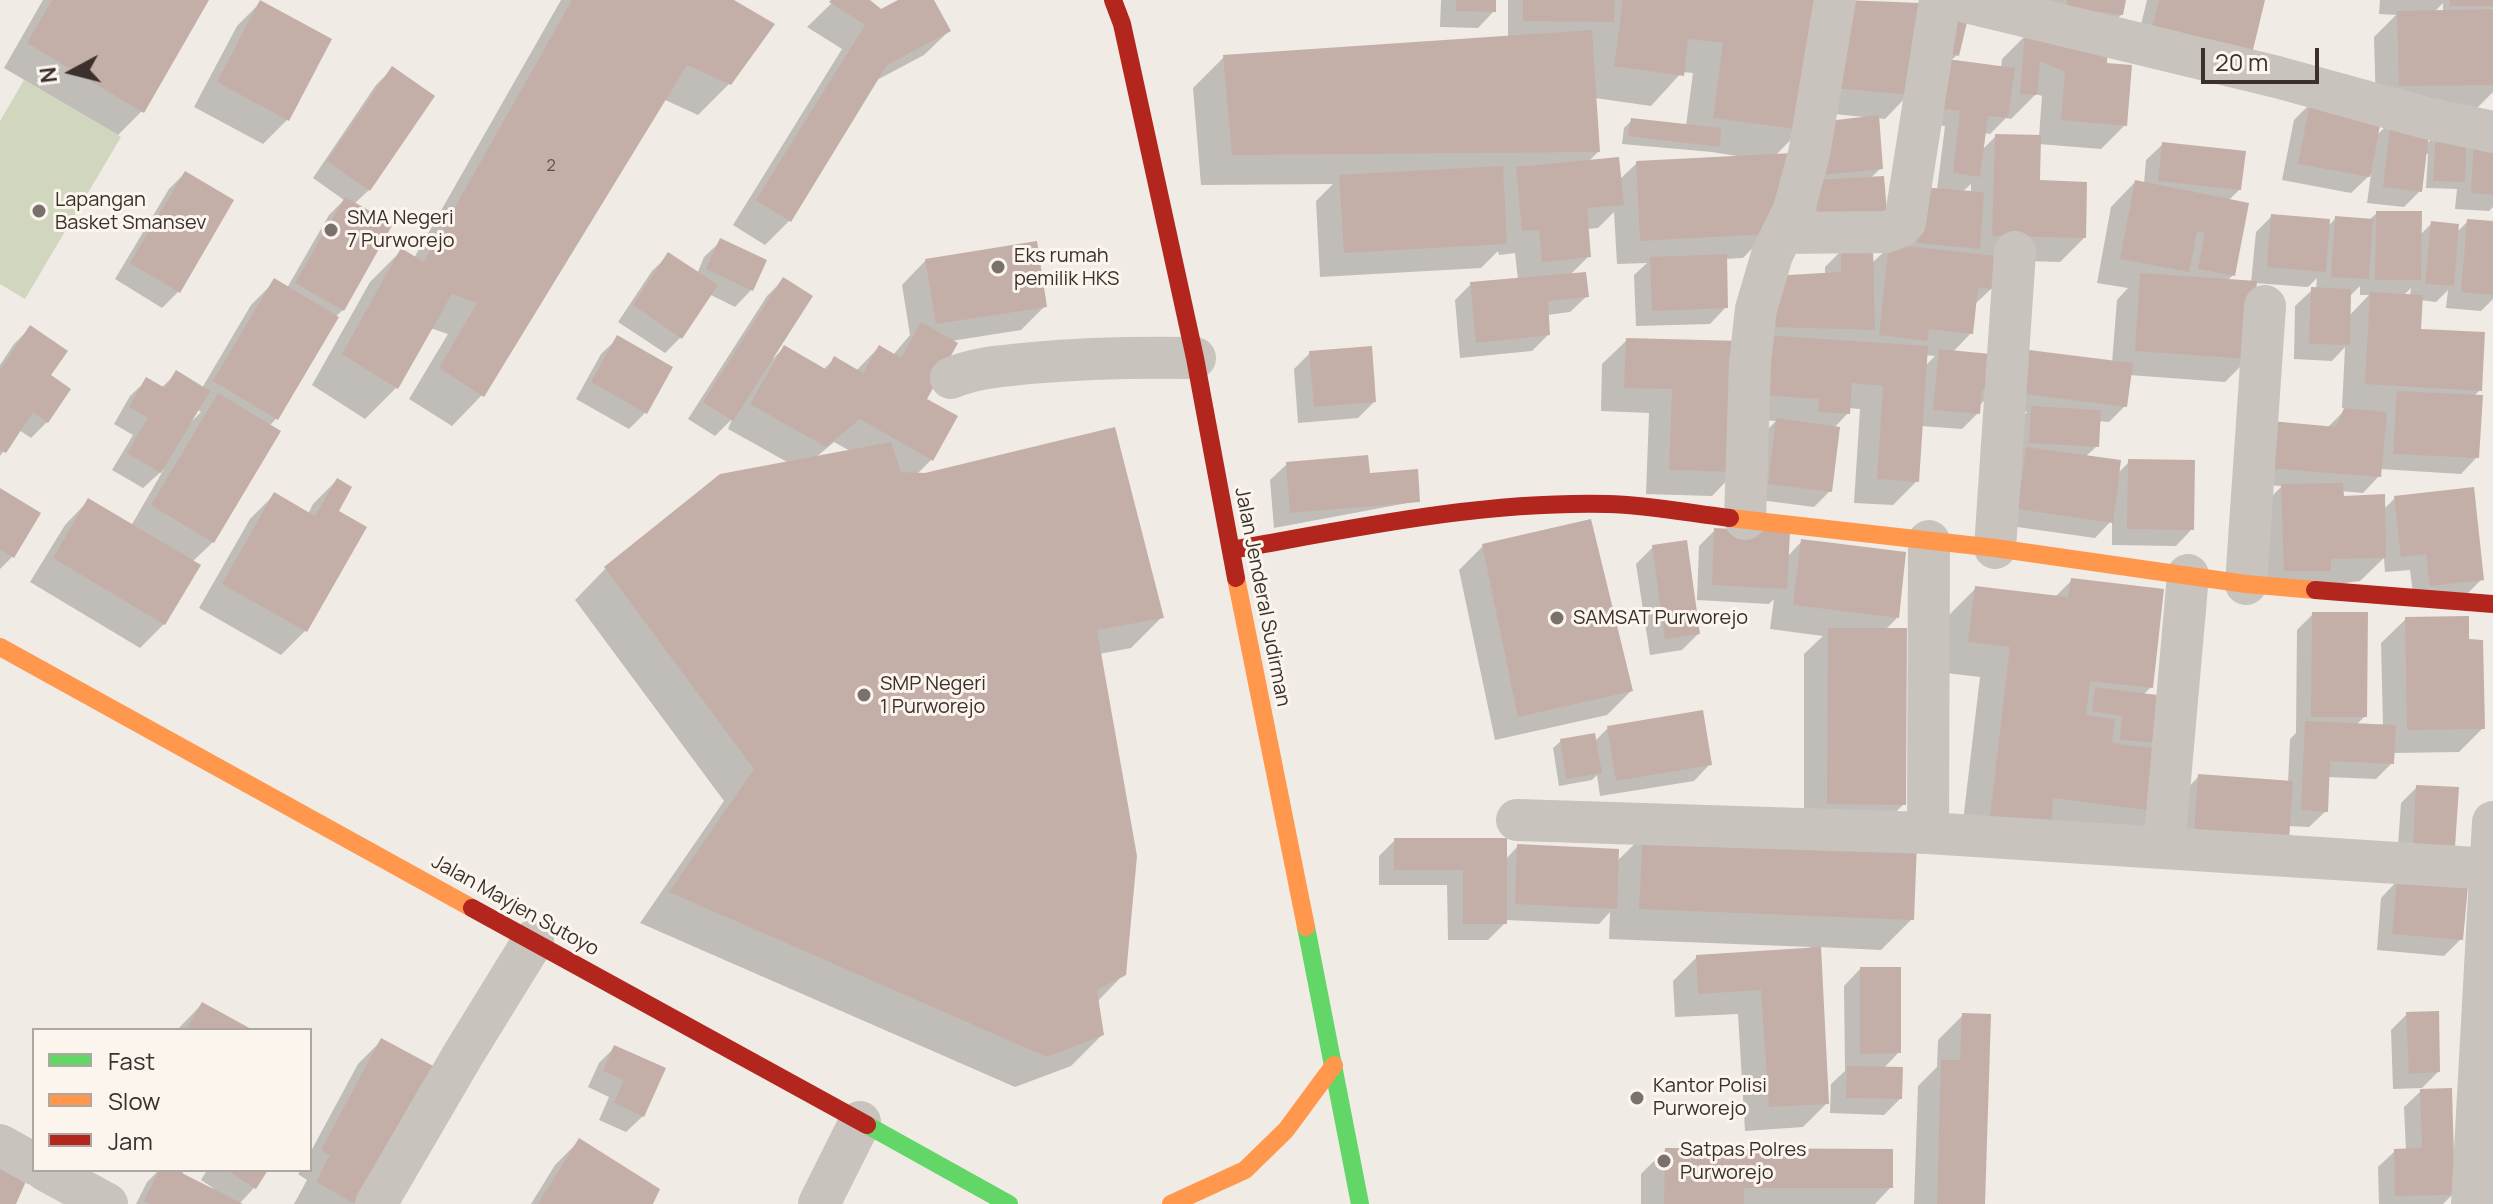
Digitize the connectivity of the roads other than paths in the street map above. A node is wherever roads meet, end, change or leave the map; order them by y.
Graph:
1 (1113, 0) edge
2 (1835, 0) edge
3 (1940, 0) edge
4 (1958, 0) edge
5 (2493, 132) edge
6 (1783, 233) junction
7 (2015, 252) dead end
8 (2265, 306) dead end
9 (1195, 358) junction
10 (951, 378) dead end
11 (1745, 519) junction
12 (1929, 541) junction
13 (1995, 548) junction
14 (1231, 550) junction
15 (2188, 575) junction
16 (2246, 584) junction
17 (2493, 604) edge
18 (0, 647) edge
19 (1517, 820) dead end
20 (2493, 822) edge
21 (1928, 833) junction
22 (2164, 848) junction
23 (2491, 869) edge
24 (533, 941) junction
25 (1334, 1065) junction
26 (2486, 1081) edge
27 (860, 1122) junction
28 (0, 1145) edge
29 (32, 1163) edge
30 (49, 1172) edge
31 (107, 1204) edge
32 (376, 1204) edge
33 (819, 1204) edge
34 (1009, 1204) edge
35 (1171, 1204) edge
36 (1360, 1204) edge
37 (2472, 1204) edge

1 - 9 main road, Jalan Jenderal Sudirman
2 - 6 street
3 - 6 street
4 - 5 street
6 - 11 street
7 - 13 street
8 - 16 street
9 - 10 street
9 - 14 main road, Jalan Jenderal Sudirman
11 - 12 main road
11 - 14 main road
12 - 13 main road
12 - 21 street
13 - 15 main road
14 - 25 main road, Jalan Jenderal Sudirman
15 - 16 main road
15 - 22 street
16 - 17 main road
18 - 24 main road, Jalan Mayjen Sutoyo
19 - 21 street
20 - 23 street
21 - 22 street
22 - 23 street
23 - 26 street
24 - 27 main road, Jalan Mayjen Sutoyo
24 - 32 street
25 - 35 main road
25 - 36 main road, Jalan Jenderal Sudirman
26 - 37 street
27 - 33 street
27 - 34 main road, Jalan Mayjen Sutoyo
28 - 29 street
30 - 31 street

